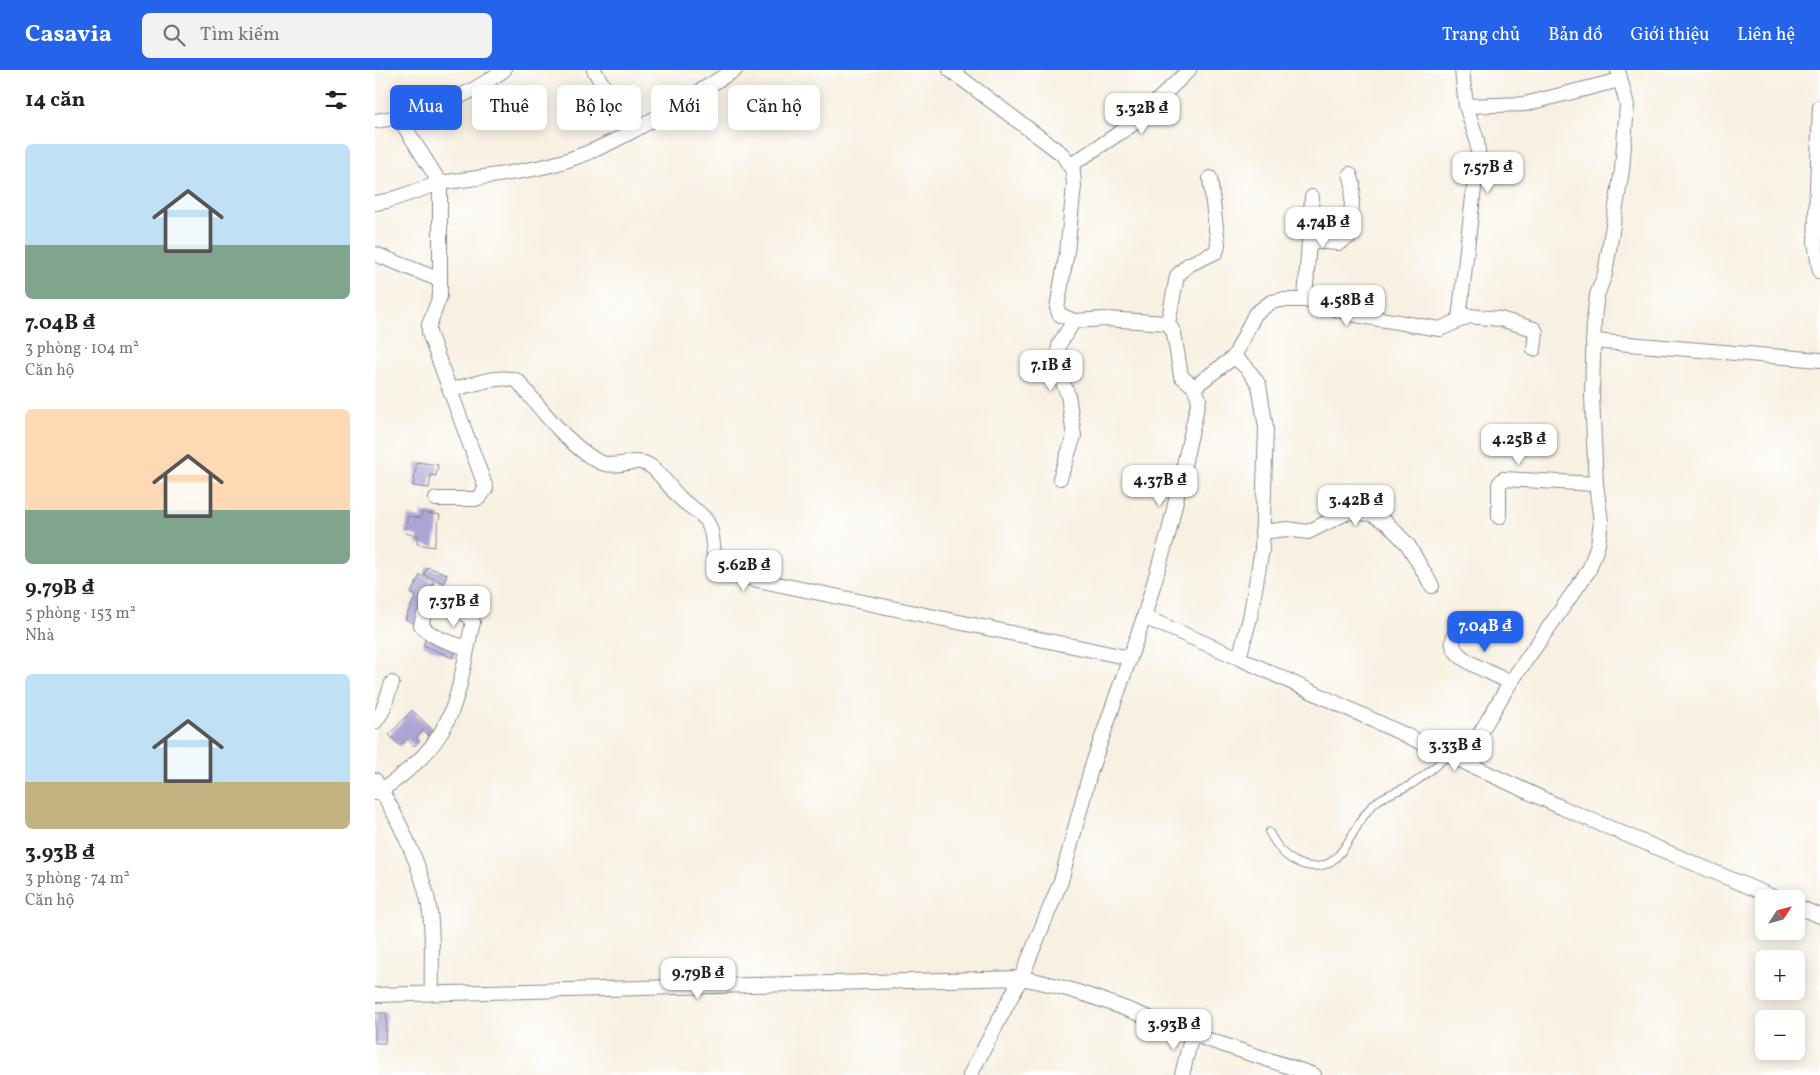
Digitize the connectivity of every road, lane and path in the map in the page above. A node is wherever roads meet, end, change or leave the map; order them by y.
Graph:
1 (504, 70) edge
2 (594, 70) edge
3 (735, 70) edge
4 (950, 70) edge
5 (1189, 70) edge
6 (1462, 70) edge
7 (1619, 75) edge
8 (462, 96) edge
9 (1466, 106) junction
10 (1820, 107) edge
11 (390, 119) edge
12 (375, 121) edge
13 (407, 130) edge
14 (630, 131) junction
15 (1071, 165) junction
16 (1351, 174) dead end
17 (1210, 178) dead end
18 (440, 182) junction
19 (1312, 197) dead end
20 (1819, 199) edge
21 (375, 202) edge
22 (1309, 241) junction
23 (375, 254) edge
24 (1820, 272) edge
25 (440, 280) junction
26 (1305, 300) junction
27 (1459, 319) junction
28 (1073, 321) junction
29 (1168, 323) junction
30 (1593, 342) junction
31 (1535, 349) dead end
32 (1234, 357) junction
33 (1820, 360) edge
34 (1194, 387) junction
35 (451, 390) junction
36 (1060, 478) dead end
37 (1596, 484) junction
38 (436, 499) dead end
39 (1499, 517) dead end
40 (1262, 532) junction
41 (1433, 586) dead end
42 (443, 605) dead end
43 (424, 615) dead end
44 (1144, 617) junction
45 (1462, 621) dead end
46 (467, 648) junction
47 (1130, 658) junction
48 (1239, 658) junction
49 (392, 683) dead end
50 (1510, 683) junction
51 (375, 722) edge
52 (1449, 753) junction
53 (1464, 760) junction
54 (377, 788) edge
55 (1269, 832) dead end
56 (1757, 890) edge
57 (1805, 910) edge
58 (1820, 916) edge
59 (1021, 978) junction
60 (432, 993) junction
61 (375, 995) edge
62 (1193, 1034) junction
63 (1300, 1073) edge
64 (970, 1075) edge
65 (1183, 1075) edge
66 (1315, 1075) edge

1 - 8 street
2 - 14 street
3 - 14 street
4 - 15 street
5 - 15 street
6 - 9 street
7 - 9 street
7 - 30 street
9 - 27 street
10 - 20 street
11 - 12 street
13 - 18 street
14 - 18 street
15 - 28 street
16 - 22 street
17 - 29 street
18 - 21 street
18 - 25 street
19 - 22 street
20 - 24 street
22 - 26 street
23 - 25 street
25 - 35 street
26 - 27 street
26 - 32 street
27 - 31 street
28 - 29 street
28 - 36 street
29 - 34 street
30 - 33 street
30 - 37 street
32 - 34 street
32 - 40 street
34 - 44 street
35 - 38 street
35 - 47 street
37 - 39 street
37 - 50 street
40 - 41 street
40 - 48 street
42 - 46 street
43 - 46 street
44 - 47 street
44 - 48 street
45 - 50 street
46 - 54 street
47 - 59 street
48 - 52 street
49 - 51 street
50 - 53 street
52 - 53 street
52 - 55 lane
53 - 56 street
54 - 60 street
57 - 58 street
59 - 60 street
59 - 62 street
59 - 64 street
60 - 61 street
62 - 63 street
62 - 65 street
63 - 66 street

